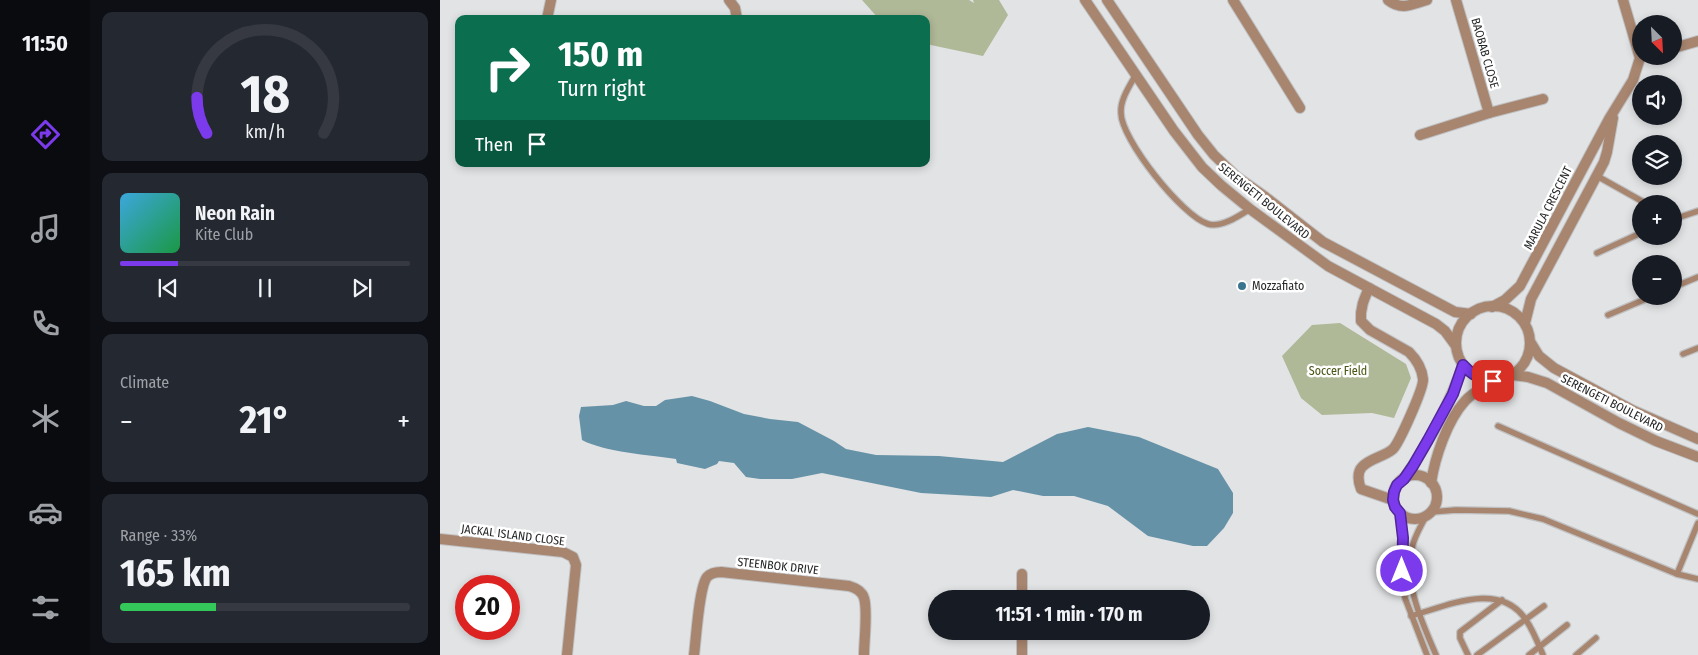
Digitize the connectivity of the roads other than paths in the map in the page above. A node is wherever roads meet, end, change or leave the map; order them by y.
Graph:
1 (551, 0) edge
2 (729, 0) edge
3 (1085, 0) edge
4 (1107, 0) edge
5 (1233, 0) edge
6 (1388, 0) edge
7 (1427, 0) edge
8 (1456, 0) edge
9 (1623, 0) edge
10 (548, 15) edge
11 (736, 15) edge
12 (1632, 26) edge
13 (1698, 41) edge
14 (1682, 46) edge
15 (1640, 65) edge
16 (1136, 74) junction
17 (1543, 99) dead end
18 (1300, 108) dead end
19 (1615, 110) junction
20 (1489, 112) junction
21 (1420, 135) dead end
22 (1583, 168) junction
23 (1597, 176) junction
24 (1632, 196) edge
25 (1565, 202) junction
26 (1250, 209) junction
27 (1579, 210) junction
28 (1698, 211) edge
29 (1682, 216) edge
30 (1632, 237) edge
31 (1597, 253) dead end
32 (1698, 277) edge
33 (1682, 284) edge
34 (1369, 288) junction
35 (1632, 305) edge
36 (1492, 306) junction
37 (1471, 314) junction
38 (1608, 315) dead end
39 (1524, 323) junction
40 (1531, 343) junction
41 (1456, 346) junction
42 (1698, 348) edge
43 (1683, 354) dead end
44 (1463, 365) junction
45 (1513, 375) junction
46 (1493, 381) junction
47 (1498, 426) dead end
48 (1698, 439) edge
49 (1698, 457) edge
50 (1404, 479) junction
51 (1431, 483) junction
52 (1393, 500) junction
53 (1400, 513) junction
54 (1429, 514) junction
55 (1698, 514) edge
56 (1698, 522) edge
57 (440, 538) edge
58 (1022, 574) dead end
59 (1676, 574) junction
60 (1698, 579) edge
61 (1022, 590) edge
62 (1502, 600) junction
63 (1544, 606) dead end
64 (1419, 614) junction
65 (1411, 616) junction
66 (1526, 619) junction
67 (1567, 625) dead end
68 (1596, 638) dead end
69 (1022, 640) edge
70 (1539, 647) junction
71 (567, 655) edge
72 (694, 655) edge
73 (864, 655) edge
74 (1022, 655) edge
75 (1427, 655) edge
76 (1436, 655) edge
77 (1468, 655) edge
78 (1477, 655) edge
79 (1529, 655) edge
80 (1543, 655) edge
81 (1576, 655) edge

1 - 10 street
2 - 11 street
3 - 16 street, SERENGETI BOULEVARD
4 - 37 street, SERENGETI BOULEVARD
5 - 18 street
6 - 7 street
8 - 20 street, BAOBAB CLOSE
9 - 12 street, MARULA CRESCENT
13 - 14 street
15 - 19 street, MARULA CRESCENT
16 - 26 street, SERENGETI BOULEVARD
16 - 26 lane
17 - 20 street
19 - 22 street, MARULA CRESCENT
19 - 23 street, MARULA CRESCENT
20 - 21 street
22 - 23 street
22 - 25 street, MARULA CRESCENT
23 - 24 lane
23 - 27 street, MARULA CRESCENT
25 - 27 street
25 - 36 street, MARULA CRESCENT
26 - 34 street, SERENGETI BOULEVARD
27 - 39 street, MARULA CRESCENT
28 - 29 lane
30 - 31 lane
32 - 33 lane
34 - 41 street, SERENGETI BOULEVARD
34 - 52 street
35 - 38 lane
36 - 37 street
36 - 39 street
37 - 41 street
39 - 40 street
40 - 45 street
40 - 48 street, SERENGETI BOULEVARD
41 - 44 street
42 - 43 lane
44 - 46 street
44 - 50 street
45 - 46 street
45 - 49 street, SERENGETI BOULEVARD
46 - 51 street
47 - 55 lane
50 - 51 street
50 - 52 street
51 - 54 street
52 - 53 street
53 - 54 street
53 - 65 lane
54 - 59 lane
54 - 64 lane
56 - 59 lane
57 - 71 street, JACKAL ISLAND CLOSE
58 - 61 street
59 - 60 lane
62 - 64 lane
62 - 66 lane
62 - 77 lane
63 - 66 lane
64 - 65 lane
64 - 76 lane
65 - 75 lane
66 - 70 lane
66 - 78 lane
67 - 70 lane
68 - 81 lane
69 - 74 street
70 - 79 lane
70 - 80 lane
72 - 73 street, STEENBOK DRIVE

